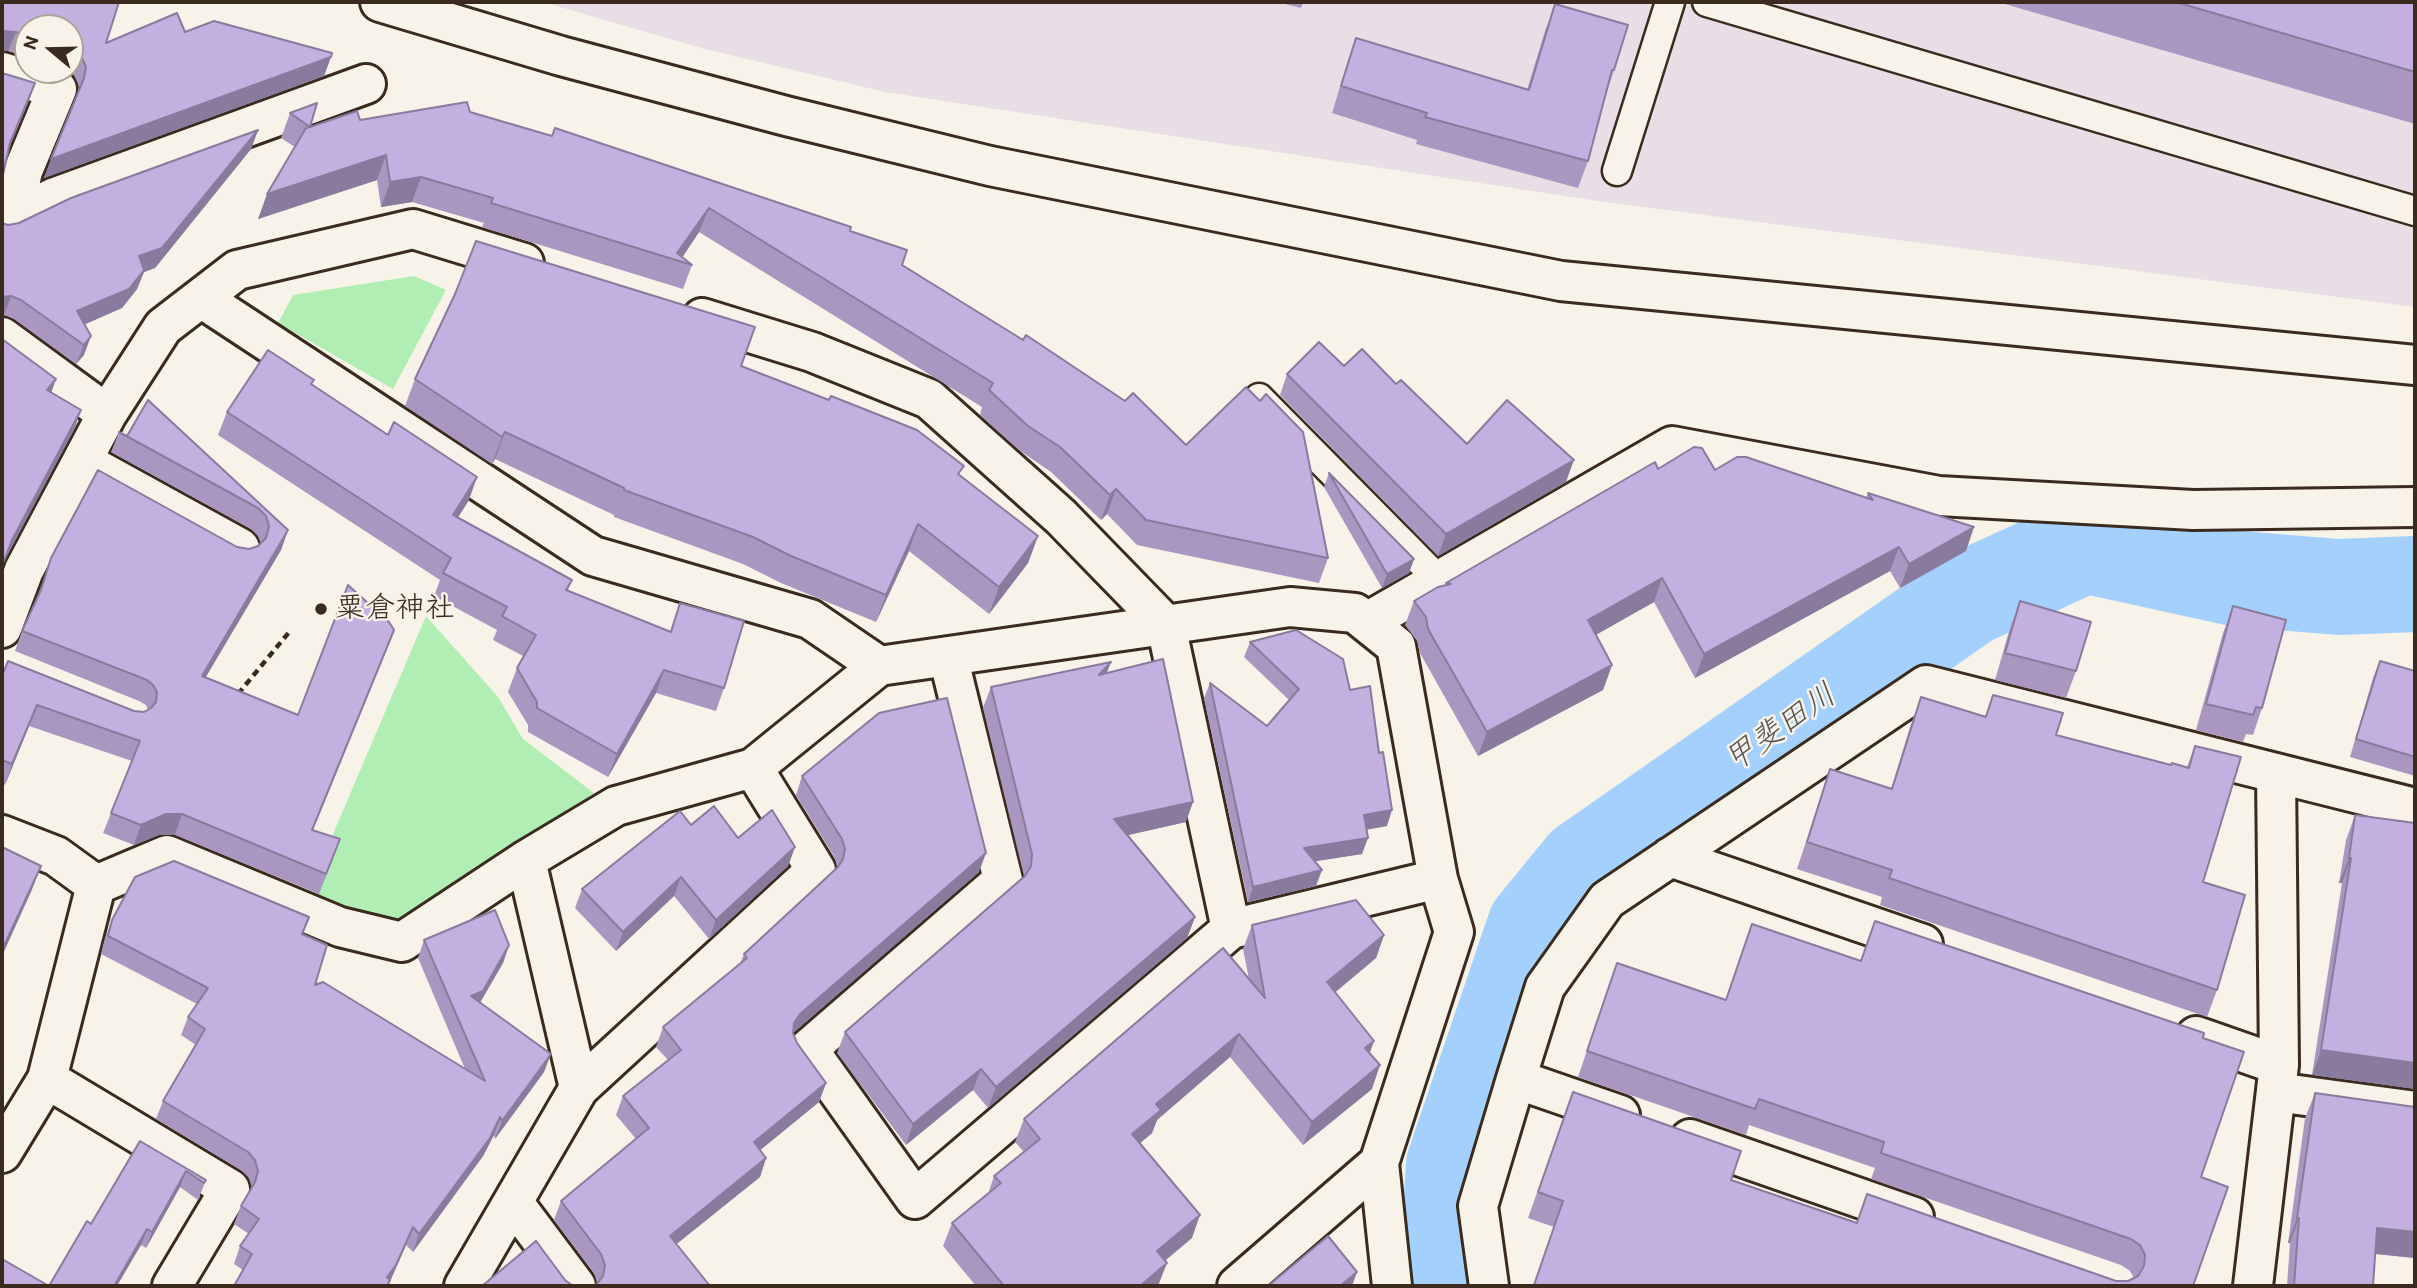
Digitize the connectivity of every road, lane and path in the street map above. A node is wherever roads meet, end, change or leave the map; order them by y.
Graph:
1 (380, 2) edge
2 (1670, 2) edge
3 (1707, 2) edge
4 (2, 72) edge
5 (366, 84) dead end
6 (1617, 172) dead end
7 (2415, 211) edge
8 (8, 220) edge
9 (559, 274) edge
10 (201, 298) junction
11 (666, 307) edge
12 (2, 337) edge
13 (2415, 365) edge
14 (1259, 398) edge
15 (107, 414) junction
16 (82, 461) junction
17 (2415, 508) edge
18 (240, 548) edge
19 (1440, 581) junction
20 (1367, 622) junction
21 (1166, 625) junction
22 (2, 628) edge
23 (290, 631) dead end
24 (948, 656) junction
25 (878, 666) junction
26 (234, 703) edge
27 (753, 768) junction
28 (2276, 773) junction
29 (2415, 808) edge
30 (2, 835) edge
31 (1670, 857) junction
32 (526, 860) junction
33 (1438, 879) junction
34 (96, 885) junction
35 (1231, 929) junction
36 (1961, 957) edge
37 (2160, 1024) edge
38 (2278, 1078) junction
39 (47, 1079) junction
40 (1516, 1079) junction
41 (579, 1088) junction
42 (2415, 1111) edge
43 (2, 1153) edge
44 (1379, 1163) junction
45 (513, 1202) junction
46 (1945, 1228) edge
47 (172, 1286) edge
48 (464, 1286) edge
49 (576, 1286) edge
50 (1237, 1286) edge
51 (1392, 1286) edge
52 (1489, 1286) edge
53 (2253, 1286) edge

1 - 13 street
2 - 6 lane
3 - 7 lane
4 - 8 street
5 - 8 street
9 - 10 street
10 - 15 street
10 - 25 street
11 - 21 street
12 - 15 street
14 - 19 lane
15 - 16 street
16 - 18 street
16 - 22 street
17 - 19 street
19 - 20 street
20 - 21 street
20 - 33 street
21 - 24 street
21 - 35 street
23 - 26 path
24 - 25 street
24 - 35 street
25 - 27 street
27 - 32 street
27 - 41 street
28 - 29 street
28 - 31 street
28 - 38 street
30 - 34 street
31 - 36 street
31 - 40 street
32 - 34 street
32 - 41 street
33 - 35 street
33 - 44 street
34 - 39 street
37 - 38 street
38 - 42 street
38 - 53 street
39 - 43 street
39 - 47 street
40 - 46 street
40 - 52 street
41 - 45 street
44 - 50 street
44 - 51 street
45 - 48 street
45 - 49 street

